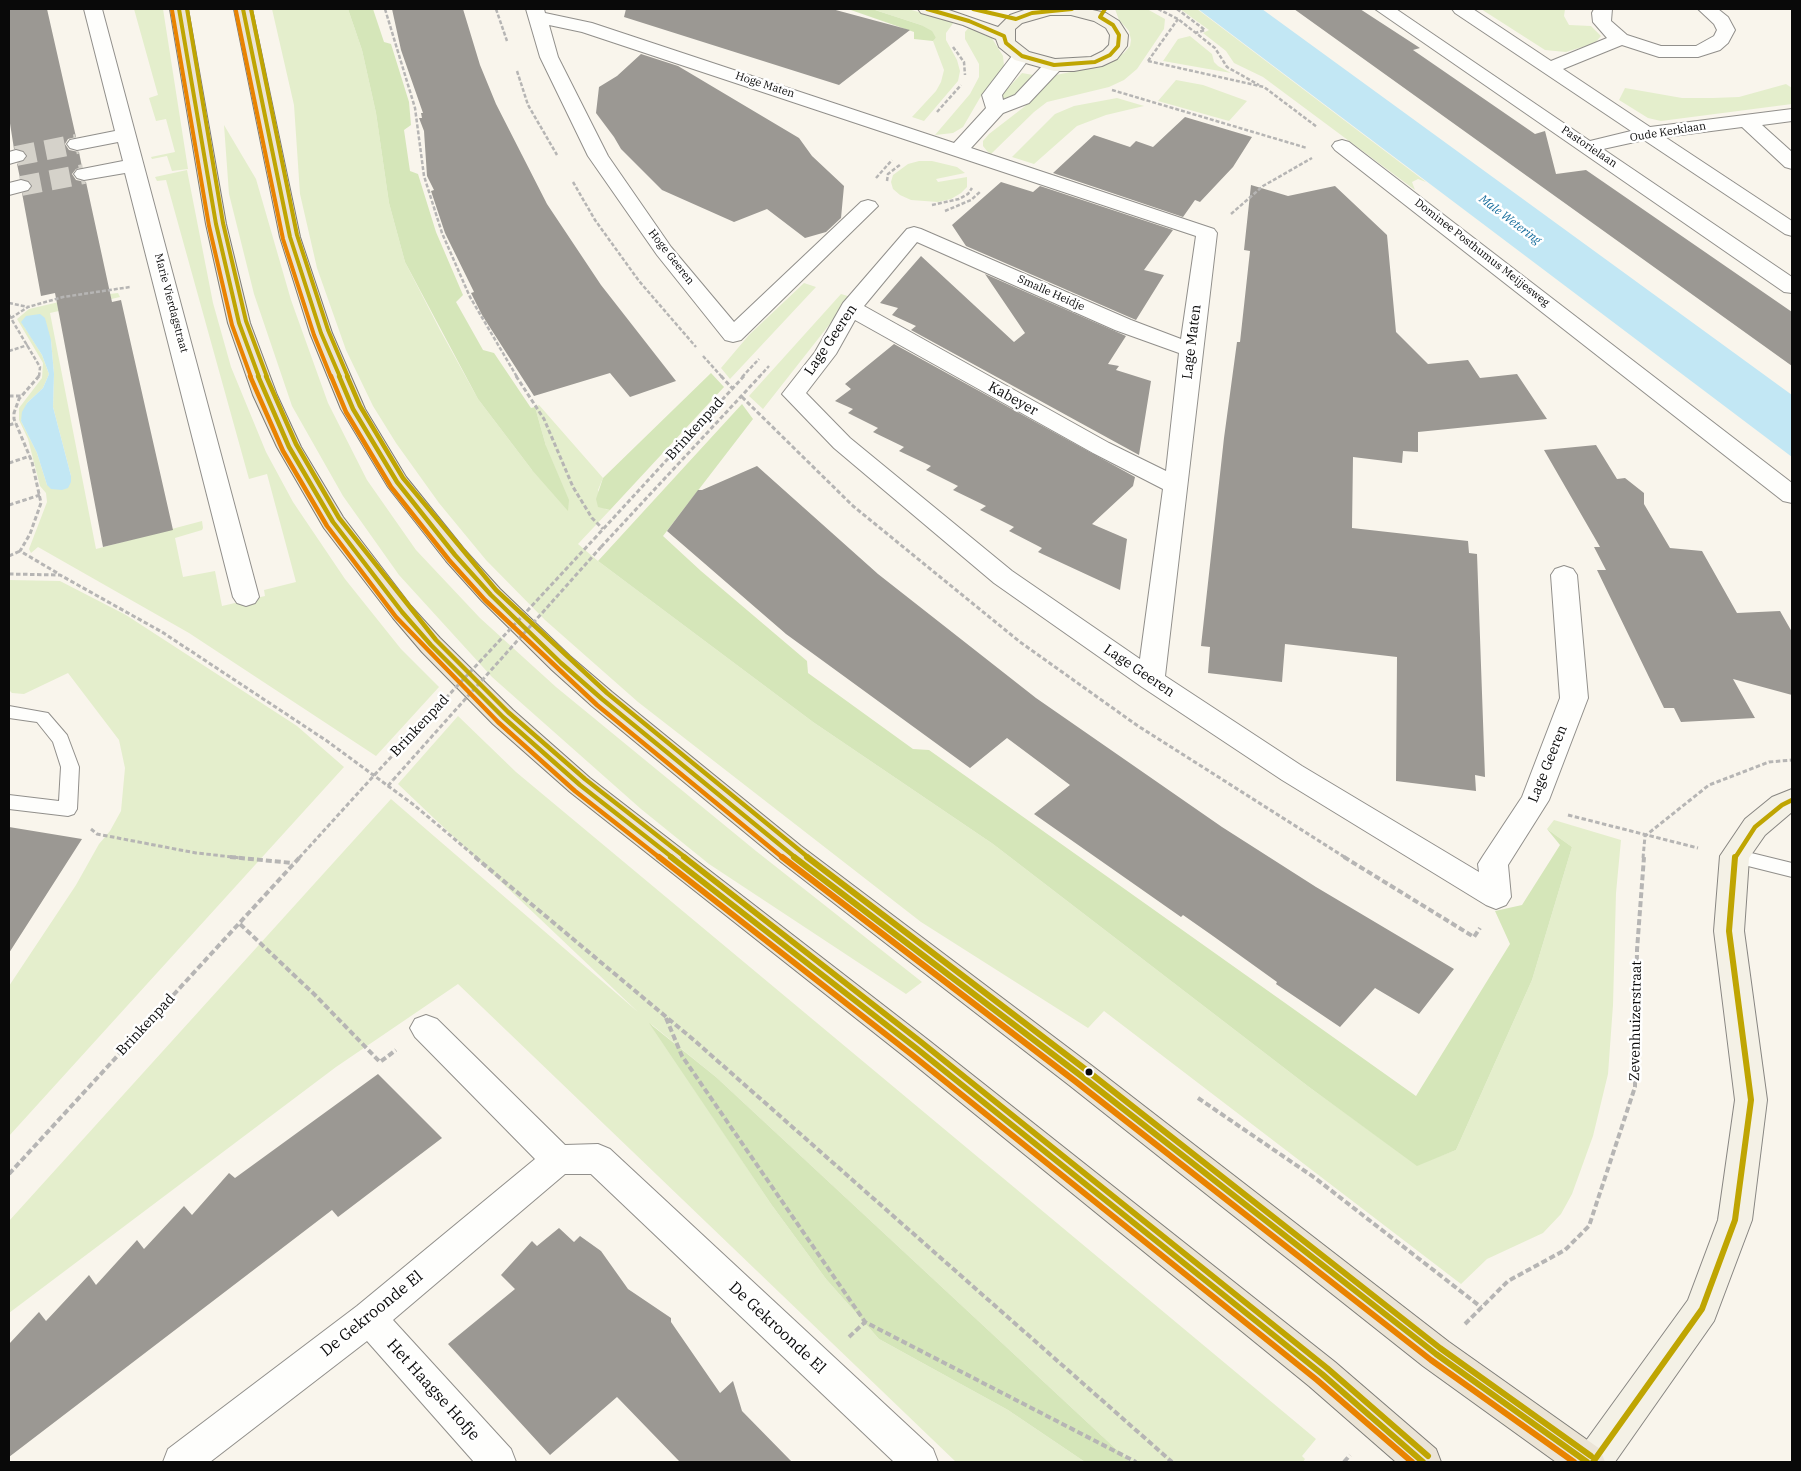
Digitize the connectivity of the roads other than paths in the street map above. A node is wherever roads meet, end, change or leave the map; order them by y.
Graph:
1 (93, 9) edge
2 (179, 9) edge
3 (242, 9) edge
4 (927, 9) edge
5 (973, 9) edge
6 (1071, 9) edge
7 (1384, 9) edge
8 (1461, 9) edge
9 (1603, 9) edge
10 (1707, 9) edge
11 (537, 13) edge
12 (1102, 13) edge
13 (1016, 19) junction
14 (1004, 36) junction
15 (1621, 39) junction
16 (1022, 56) junction
17 (1054, 65) junction
18 (1549, 68) junction
19 (996, 109) junction
20 (1792, 115) edge
21 (1747, 121) junction
22 (1647, 133) junction
23 (126, 135) junction
24 (77, 144) tunnel mouth
25 (1589, 147) junction
26 (1337, 149) road end
27 (958, 150) junction
28 (1792, 163) edge
29 (134, 164) junction
30 (84, 174) tunnel mouth
31 (868, 206) dead end
32 (1792, 230) edge
33 (914, 233) joint
34 (1207, 234) joint
35 (1792, 287) edge
36 (851, 308) junction
37 (1191, 350) junction
38 (1176, 486) junction
39 (1792, 494) edge
40 (1564, 575) dead end
41 (246, 597) dead end
42 (1151, 680) junction
43 (9, 712) edge
44 (1792, 800) edge
45 (9, 802) edge
46 (1735, 856) junction
47 (1792, 870) edge
48 (426, 1028) road end
49 (558, 1160) junction
50 (369, 1318) junction
51 (181, 1462) edge
52 (498, 1462) edge
53 (920, 1462) edge
54 (1424, 1462) edge
55 (1587, 1462) edge
56 (1593, 1462) edge

1 - 23 street, Marie Vierdagstraat
2 - 54 main road
3 - 55 main road
4 - 14 street
5 - 13 street
6 - 12 street
6 - 13 street
7 - 25 street, Pastorielaan
8 - 18 street
9 - 15 street
10 - 15 street
11 - 27 street, Hoge Maten
11 - 31 street, Hoge Geeren
12 - 17 street
13 - 14 street
14 - 16 street
15 - 18 street
16 - 17 street
16 - 19 street
17 - 19 street
18 - 22 street
19 - 27 street
20 - 21 street, Oude Kerklaan
21 - 22 street, Oude Kerklaan
21 - 28 street
22 - 25 street, Oude Kerklaan
22 - 32 street
23 - 24 street
23 - 29 street, Marie Vierdagstraat
25 - 35 street, Pastorielaan
26 - 39 street, Dominee Posthumus Meijjesweg
27 - 34 street, Hoge Maten
29 - 30 street
29 - 41 street, Marie Vierdagstraat
33 - 36 street, Lage Geeren
33 - 37 street, Smalle Heidje
34 - 37 street, Lage Maten
36 - 38 street, Kabeyer
36 - 42 street, Lage Geeren
37 - 38 street, Lage Maten
38 - 42 street, Lage Maten
40 - 42 street, Lage Geeren
43 - 45 lane
44 - 46 street
46 - 47 lane
46 - 56 street
48 - 49 street
49 - 50 street, De Gekroonde El
49 - 53 street, De Gekroonde El
50 - 51 street, De Gekroonde El
50 - 52 street, Het Haagse Hofje

